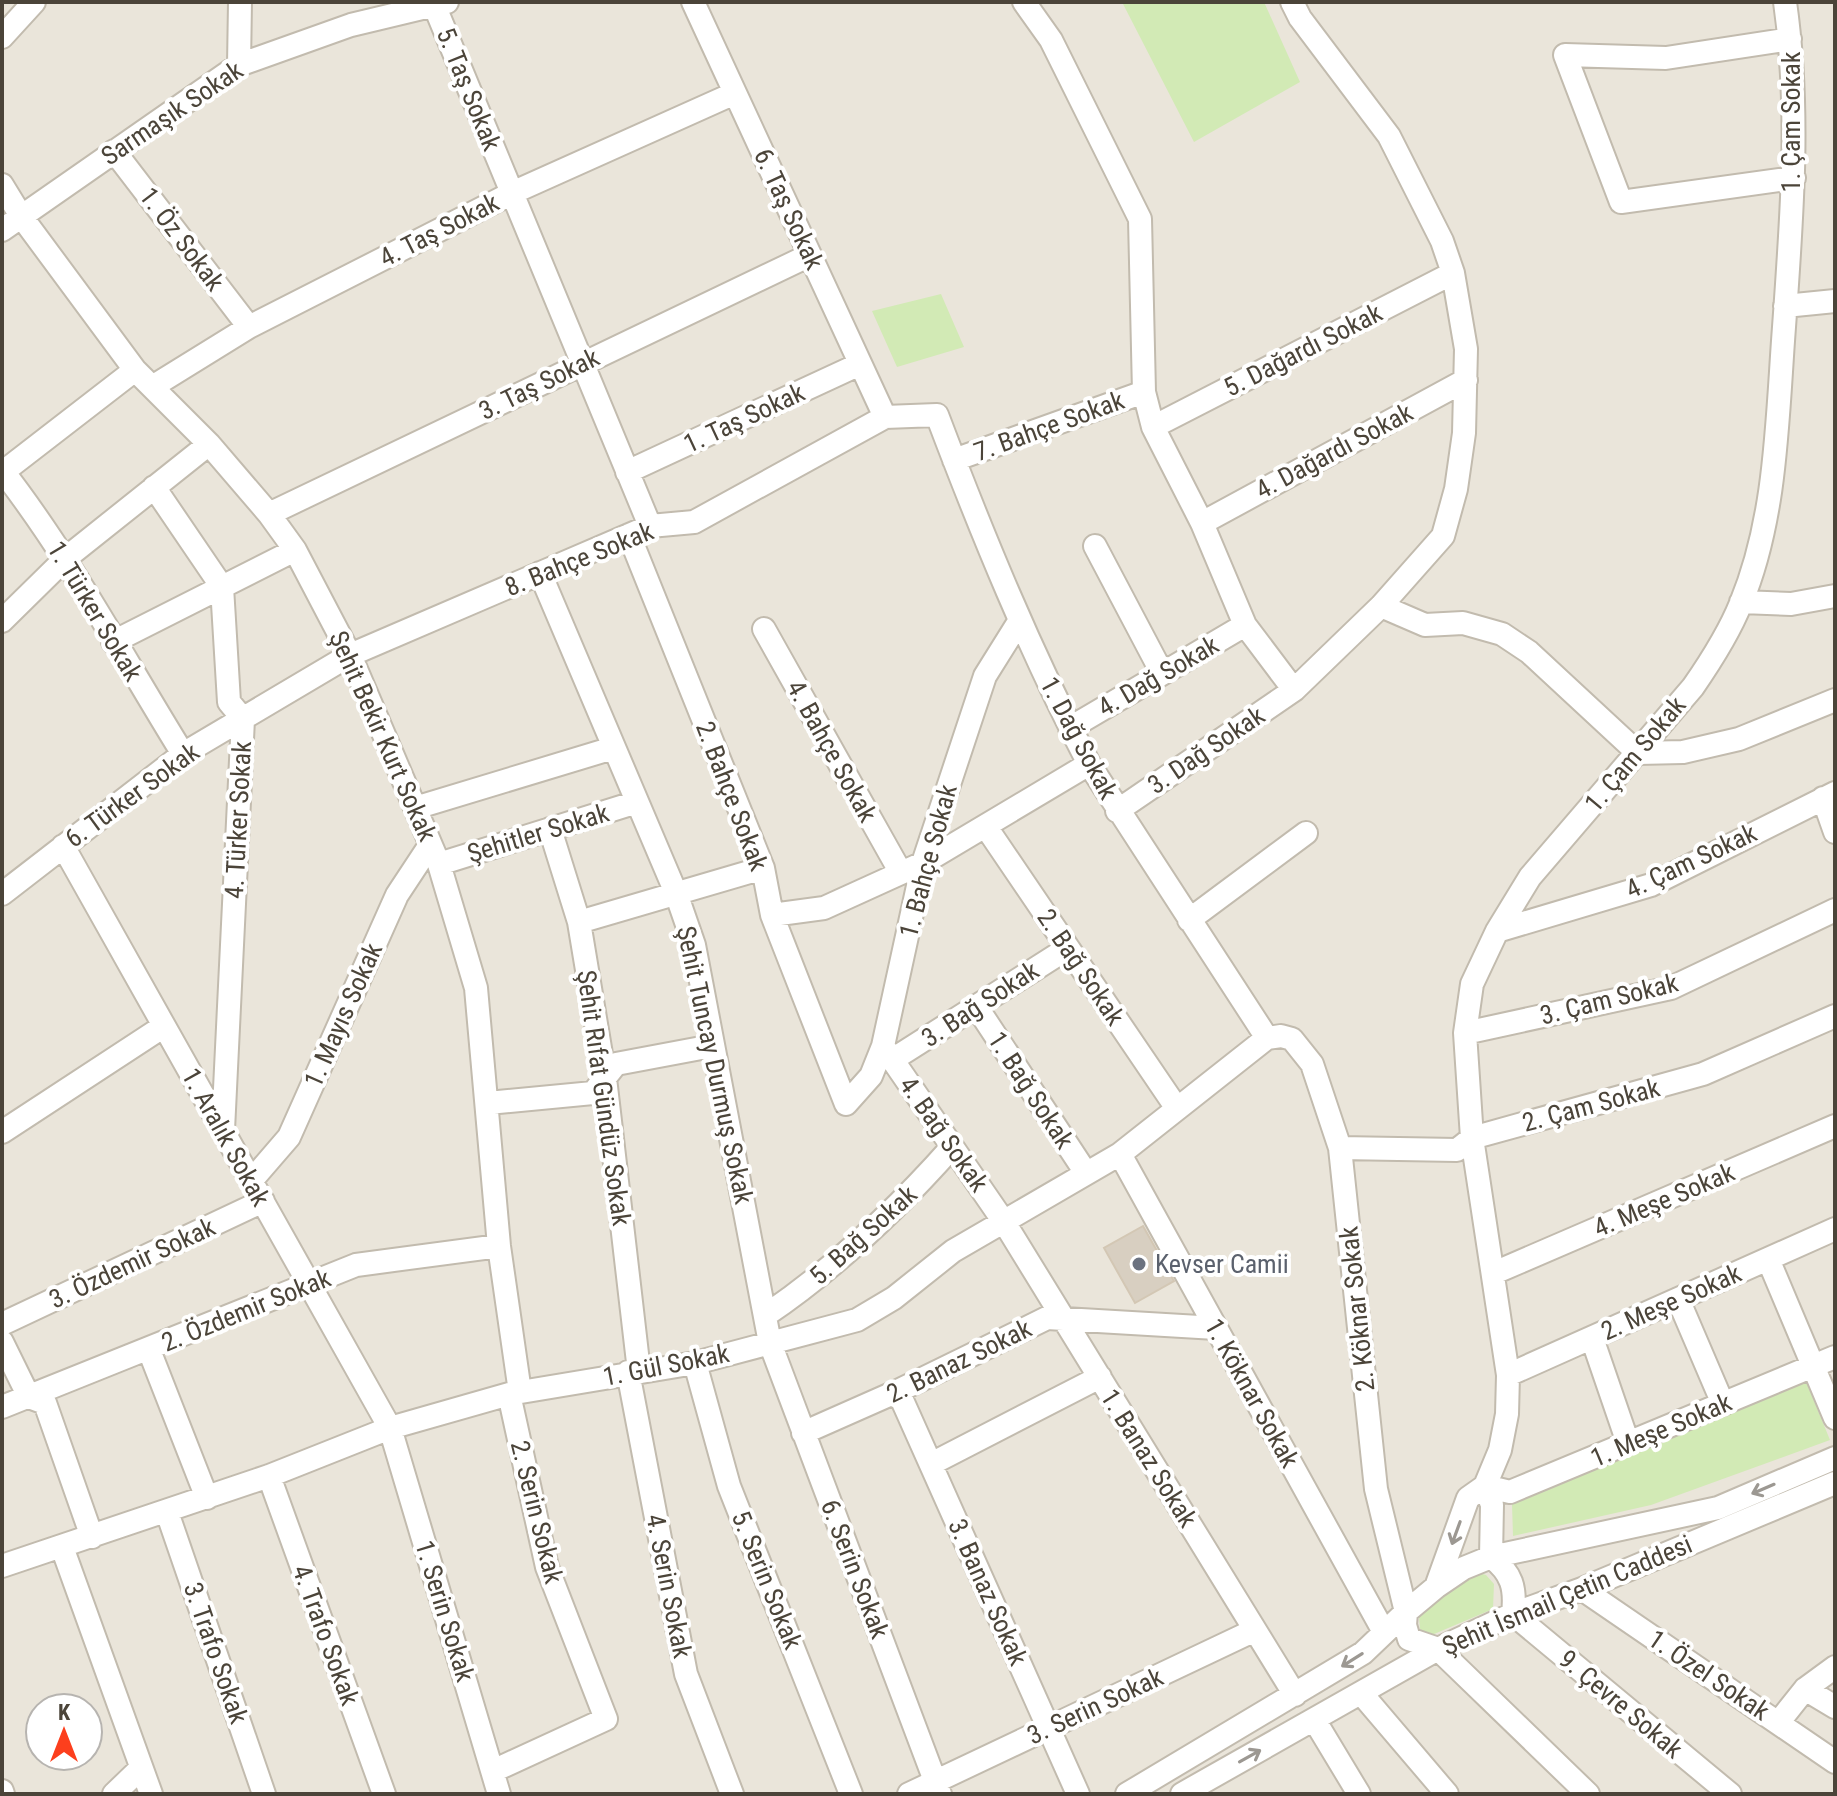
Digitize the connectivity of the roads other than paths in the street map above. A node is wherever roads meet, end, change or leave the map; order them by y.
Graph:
1 (34, 2) edge
2 (240, 2) edge
3 (693, 2) edge
4 (1024, 2) edge
5 (1292, 2) edge
6 (1785, 2) edge
7 (442, 4) edge
8 (2, 37) edge
9 (1790, 39) junction
10 (239, 65) junction
11 (735, 93) junction
12 (114, 151) junction
13 (1794, 178) junction
14 (2, 185) edge
15 (512, 193) junction
16 (21, 216) junction
17 (2, 230) edge
18 (810, 255) junction
19 (1453, 273) junction
20 (1835, 301) edge
21 (1785, 306) junction
22 (249, 327) junction
23 (583, 364) junction
24 (860, 364) junction
25 (135, 370) junction
26 (1466, 380) junction
27 (152, 387) junction
28 (1144, 392) junction
29 (937, 415) joint
30 (885, 417) junction
31 (1153, 427) junction
32 (209, 444) junction
33 (954, 460) junction
34 (3, 471) edge
35 (627, 472) junction
36 (154, 487) junction
37 (269, 514) junction
38 (1202, 523) junction
39 (650, 526) junction
40 (629, 535) junction
41 (1095, 546) dead end
42 (295, 550) junction
43 (66, 558) junction
44 (540, 573) junction
45 (222, 587) junction
46 (1835, 596) edge
47 (1741, 602) junction
48 (1381, 606) junction
49 (1020, 620) junction
50 (2, 621) edge
51 (1245, 625) junction
52 (764, 629) dead end
53 (113, 642) junction
54 (350, 655) junction
55 (1162, 673) junction
56 (1294, 690) junction
57 (1835, 700) edge
58 (243, 719) junction
59 (1070, 728) junction
60 (613, 748) junction
61 (1638, 753) junction
62 (183, 754) junction
63 (1089, 764) junction
64 (1829, 796) edge
65 (637, 802) junction
66 (415, 808) junction
67 (1117, 811) junction
68 (986, 827) junction
69 (550, 829) junction
70 (1835, 832) edge
71 (1306, 833) dead end
72 (63, 846) junction
73 (434, 855) junction
74 (923, 863) junction
75 (763, 868) junction
76 (901, 873) junction
77 (676, 893) junction
78 (2, 894) edge
79 (1834, 912) edge
80 (772, 915) junction
81 (1189, 920) junction
82 (579, 922) junction
83 (1497, 931) junction
84 (1068, 948) junction
85 (976, 1006) junction
86 (1835, 1016) edge
87 (164, 1026) junction
88 (1465, 1033) junction
89 (1267, 1038) junction
90 (712, 1046) junction
91 (888, 1053) junction
92 (605, 1078) junction
93 (488, 1103) junction
94 (846, 1104) joint
95 (1176, 1107) junction
96 (1835, 1126) edge
97 (2, 1132) edge
98 (223, 1132) junction
99 (1472, 1138) junction
100 (952, 1147) junction
101 (1340, 1148) junction
102 (1120, 1154) junction
103 (1086, 1173) junction
104 (251, 1181) junction
105 (263, 1201) junction
106 (1004, 1222) junction
107 (1835, 1229) edge
108 (499, 1246) junction
109 (1768, 1259) junction
110 (1494, 1273) junction
111 (309, 1284) junction
112 (1678, 1299) junction
113 (766, 1315) junction
114 (1065, 1321) junction
115 (2, 1324) edge
116 (1216, 1328) junction
117 (1592, 1338) junction
118 (2, 1342) edge
119 (770, 1343) junction
120 (149, 1350) junction
121 (1835, 1357) edge
122 (695, 1363) junction
123 (1813, 1366) junction
124 (634, 1372) junction
125 (1508, 1375) junction
126 (1100, 1377) junction
127 (898, 1391) junction
128 (514, 1393) junction
129 (29, 1397) junction
130 (1723, 1404) junction
131 (2, 1407) edge
132 (1835, 1418) edge
133 (390, 1428) junction
134 (803, 1433) junction
135 (1628, 1443) junction
136 (1835, 1458) edge
137 (931, 1464) junction
138 (269, 1476) junction
139 (1835, 1483) edge
140 (1485, 1486) junction
141 (207, 1498) junction
142 (167, 1512) junction
143 (92, 1537) junction
144 (62, 1547) junction
145 (1491, 1557) junction
146 (2, 1566) edge
147 (1436, 1587) junction
148 (1582, 1589) junction
149 (1406, 1612) junction
150 (1513, 1614) junction
151 (1255, 1630) junction
152 (1384, 1632) junction
153 (1438, 1649) junction
154 (1835, 1667) edge
155 (1805, 1689) junction
156 (1361, 1693) junction
157 (1295, 1695) junction
158 (1835, 1707) edge
159 (1315, 1721) junction
160 (1778, 1723) junction
161 (1049, 1728) junction
162 (1835, 1762) edge
163 (141, 1768) junction
164 (493, 1771) junction
165 (1208, 1787) edge
166 (938, 1788) edge
167 (114, 1794) edge
168 (151, 1794) edge
169 (264, 1794) edge
170 (384, 1794) edge
171 (499, 1794) edge
172 (732, 1794) edge
173 (851, 1794) edge
174 (909, 1794) edge
175 (1078, 1794) edge
176 (1127, 1794) edge
177 (1182, 1794) edge
178 (1359, 1794) edge
179 (1447, 1794) edge
180 (1588, 1794) edge
181 (1730, 1794) edge

1 - 8 street
2 - 10 street
3 - 11 street, 6. Taş Sokak
4 - 28 street
5 - 19 street, 3. Dağ Sokak
6 - 9 street, 1. Çam Sokak
7 - 10 street, Sarmaşık Sokak
7 - 15 street, 5. Taş Sokak
9 - 13 street, 1. Çam Sokak
9 - 13 street
10 - 12 street, Sarmaşık Sokak
11 - 15 street, 4. Taş Sokak
11 - 18 street, 6. Taş Sokak
12 - 16 street, Sarmaşık Sokak
12 - 22 street, 1. Öz Sokak
13 - 21 street, 1. Çam Sokak
14 - 16 street, Şehit Bekir Kurt Sokak
15 - 22 street, 4. Taş Sokak
15 - 23 street, 5. Taş Sokak
16 - 17 street, Sarmaşık Sokak
16 - 25 street, Şehit Bekir Kurt Sokak
18 - 23 street, 3. Taş Sokak
18 - 24 street, 6. Taş Sokak
19 - 26 street, 3. Dağ Sokak
19 - 31 street, 5. Dağardı Sokak
20 - 21 street
21 - 47 street, 1. Çam Sokak
22 - 27 street, 4. Taş Sokak
23 - 35 street, 5. Taş Sokak
23 - 37 street, 3. Taş Sokak
24 - 30 street, 6. Taş Sokak
24 - 35 street, 1. Taş Sokak
25 - 27 street, Şehit Bekir Kurt Sokak
25 - 34 street
26 - 38 street, 4. Dağardı Sokak
26 - 48 street, 3. Dağ Sokak
27 - 32 street, Şehit Bekir Kurt Sokak
28 - 31 street
28 - 33 street, 7. Bahçe Sokak
29 - 30 street, 8. Bahçe Sokak
29 - 33 street, 1. Dağ Sokak
30 - 39 street, 8. Bahçe Sokak
31 - 38 street
32 - 36 street
32 - 37 street, Şehit Bekir Kurt Sokak
33 - 49 street, 1. Dağ Sokak
34 - 43 street, 1. Türker Sokak
35 - 39 street, 5. Taş Sokak
36 - 43 street
36 - 45 street
37 - 42 street, Şehit Bekir Kurt Sokak
38 - 51 street
39 - 40 street, 8. Bahçe Sokak
40 - 44 street, 8. Bahçe Sokak
40 - 75 street, 2. Bahçe Sokak
41 - 55 street
42 - 45 street
42 - 54 street, Şehit Bekir Kurt Sokak
43 - 50 street
43 - 53 street, 1. Türker Sokak
44 - 54 street, 8. Bahçe Sokak
44 - 60 street, Şehit Tuncay Durmuş Sokak
45 - 53 street
45 - 58 street, 4. Türker Sokak
46 - 47 street
47 - 61 street, 1. Çam Sokak
48 - 56 street, 3. Dağ Sokak
48 - 61 street
49 - 59 street, 1. Dağ Sokak
49 - 74 street, 1. Bahçe Sokak
51 - 55 street, 4. Dağ Sokak
51 - 56 street
52 - 76 street, 4. Bahçe Sokak
53 - 62 street, 1. Türker Sokak
54 - 58 street, 6. Türker Sokak
54 - 66 street, Şehit Bekir Kurt Sokak
55 - 59 street, 4. Dağ Sokak
56 - 67 street, 3. Dağ Sokak
57 - 61 street
58 - 62 street, 6. Türker Sokak
58 - 98 street, 4. Türker Sokak
59 - 63 street, 1. Dağ Sokak
60 - 65 street, Şehit Tuncay Durmuş Sokak
60 - 66 street
61 - 83 street, 1. Çam Sokak
62 - 72 street, 6. Türker Sokak
63 - 67 street, 1. Dağ Sokak
63 - 68 street
64 - 70 street
64 - 83 street, 4. Çam Sokak
65 - 69 street, Şehitler Sokak
65 - 77 street, Şehit Tuncay Durmuş Sokak
66 - 73 street, Şehit Bekir Kurt Sokak
67 - 81 street, 1. Dağ Sokak
68 - 74 street
68 - 84 street, 2. Bağ Sokak
69 - 73 street, Şehitler Sokak
69 - 82 street, Şehit Rıfat Gündüz Sokak
71 - 81 street
72 - 78 street, 6. Türker Sokak
72 - 87 street, 1. Aralık Sokak
73 - 93 street, Şehit Bekir Kurt Sokak
73 - 104 street, 1. Mayıs Sokak
74 - 76 street
74 - 91 street, 1. Bahçe Sokak
75 - 77 street
75 - 80 street, 2. Bahçe Sokak
76 - 80 street
77 - 82 street
77 - 90 street, Şehit Tuncay Durmuş Sokak
79 - 88 street, 3. Çam Sokak
80 - 94 street, 2. Bahçe Sokak
81 - 89 street, 1. Dağ Sokak
82 - 92 street, Şehit Rıfat Gündüz Sokak
83 - 88 street, 1. Çam Sokak
84 - 85 street, 3. Bağ Sokak
84 - 95 street, 2. Bağ Sokak
85 - 91 street, 3. Bağ Sokak
85 - 103 street, 1. Bağ Sokak
86 - 99 street, 2. Çam Sokak
87 - 97 street
87 - 98 street, 1. Aralık Sokak
88 - 99 street, 1. Çam Sokak
89 - 95 street, 1. Gül Sokak
89 - 101 street, 2. Köknar Sokak
90 - 92 street
90 - 113 street, Şehit Tuncay Durmuş Sokak
91 - 94 street, 1. Bahçe Sokak
91 - 100 street, 4. Bağ Sokak
92 - 93 street
92 - 124 street, Şehit Rıfat Gündüz Sokak
93 - 108 street, Şehit Bekir Kurt Sokak
95 - 102 street, 1. Gül Sokak
96 - 110 street, 4. Meşe Sokak
98 - 104 street, 1. Aralık Sokak
99 - 101 street, 2. Çam Sokak
99 - 110 street, 1. Çam Sokak
100 - 106 street, 4. Bağ Sokak
100 - 113 street, 5. Bağ Sokak
101 - 149 street, 2. Köknar Sokak
102 - 103 street, 1. Gül Sokak
102 - 116 street, 1. Köknar Sokak
103 - 106 street, 1. Gül Sokak
104 - 105 street, 1. Aralık Sokak
105 - 111 street, 1. Aralık Sokak
105 - 115 street, 3. Özdemir Sokak
106 - 114 street, 1. Banaz Sokak
106 - 119 street, 1. Gül Sokak
107 - 109 street, 2. Meşe Sokak
108 - 111 street, 2. Özdemir Sokak
108 - 128 street, Şehit Bekir Kurt Sokak
109 - 112 street, 2. Meşe Sokak
109 - 123 street
110 - 125 street, 1. Çam Sokak
111 - 120 street, 2. Özdemir Sokak
111 - 133 street, 1. Aralık Sokak
112 - 117 street, 2. Meşe Sokak
112 - 130 street
113 - 119 street, Şehit Tuncay Durmuş Sokak
114 - 116 street, 2. Banaz Sokak
114 - 126 street, 1. Banaz Sokak
114 - 127 street, 2. Banaz Sokak
116 - 152 street, 1. Köknar Sokak
117 - 125 street, 2. Meşe Sokak
117 - 135 street
118 - 129 street
119 - 122 street, 1. Gül Sokak
119 - 134 street, 6. Serin Sokak
120 - 129 street, 2. Özdemir Sokak
120 - 141 street
121 - 123 street, 1. Meşe Sokak
122 - 124 street, 1. Gül Sokak
122 - 173 street, 5. Serin Sokak
123 - 130 street, 1. Meşe Sokak
123 - 132 street
124 - 128 street, 1. Gül Sokak
124 - 172 street, 4. Serin Sokak
125 - 140 street, 1. Çam Sokak
126 - 137 street
126 - 151 street, 1. Banaz Sokak
127 - 134 street, 2. Banaz Sokak
127 - 137 street, 3. Banaz Sokak
128 - 133 street, 1. Gül Sokak
128 - 164 street, 2. Serin Sokak
129 - 131 street, 2. Özdemir Sokak
129 - 143 street
130 - 135 street, 1. Meşe Sokak
133 - 138 street, 1. Gül Sokak
133 - 164 street, 1. Serin Sokak
134 - 166 street, 6. Serin Sokak
135 - 140 street, 1. Meşe Sokak
136 -> 145 street, Şehit İsmail Çetin Caddesi
137 - 161 street, 3. Banaz Sokak
138 - 141 street, 1. Gül Sokak
138 - 170 street, 4. Trafo Sokak
139 - 148 street, Şehit İsmail Çetin Caddesi
140 - 145 street
140 -> 147 street
141 - 142 street, 1. Gül Sokak
142 - 143 street, 1. Gül Sokak
142 - 169 street, 3. Trafo Sokak
143 - 144 street, 1. Gül Sokak
144 - 146 street, 1. Gül Sokak
144 - 163 street
145 - 147 street, Şehit İsmail Çetin Caddesi
145 - 150 street
147 - 149 street, Şehit İsmail Çetin Caddesi
148 - 150 street, Şehit İsmail Çetin Caddesi
148 - 160 street, 1. Özel Sokak
149 - 152 street, Şehit İsmail Çetin Caddesi
149 - 153 street, 2. Köknar Sokak
150 - 153 street, Şehit İsmail Çetin Caddesi
150 - 181 street, 9. Çevre Sokak
151 - 157 street, 1. Banaz Sokak
151 - 161 street, 3. Serin Sokak
152 -> 157 street, Şehit İsmail Çetin Caddesi
153 - 156 street, Şehit İsmail Çetin Caddesi
153 - 180 street
154 - 155 street
155 - 158 street
155 - 160 street
156 - 159 street, Şehit İsmail Çetin Caddesi
156 - 179 street
157 - 176 street, Şehit İsmail Çetin Caddesi
165 -> 159 street, Şehit İsmail Çetin Caddesi
159 - 178 street
160 - 162 street, 1. Özel Sokak
161 - 166 street, 3. Serin Sokak
161 - 175 street, 3. Banaz Sokak
163 - 167 street
163 - 168 street
164 - 171 street, 1. Serin Sokak
165 - 177 street, Şehit İsmail Çetin Caddesi
166 - 174 street, 3. Serin Sokak

